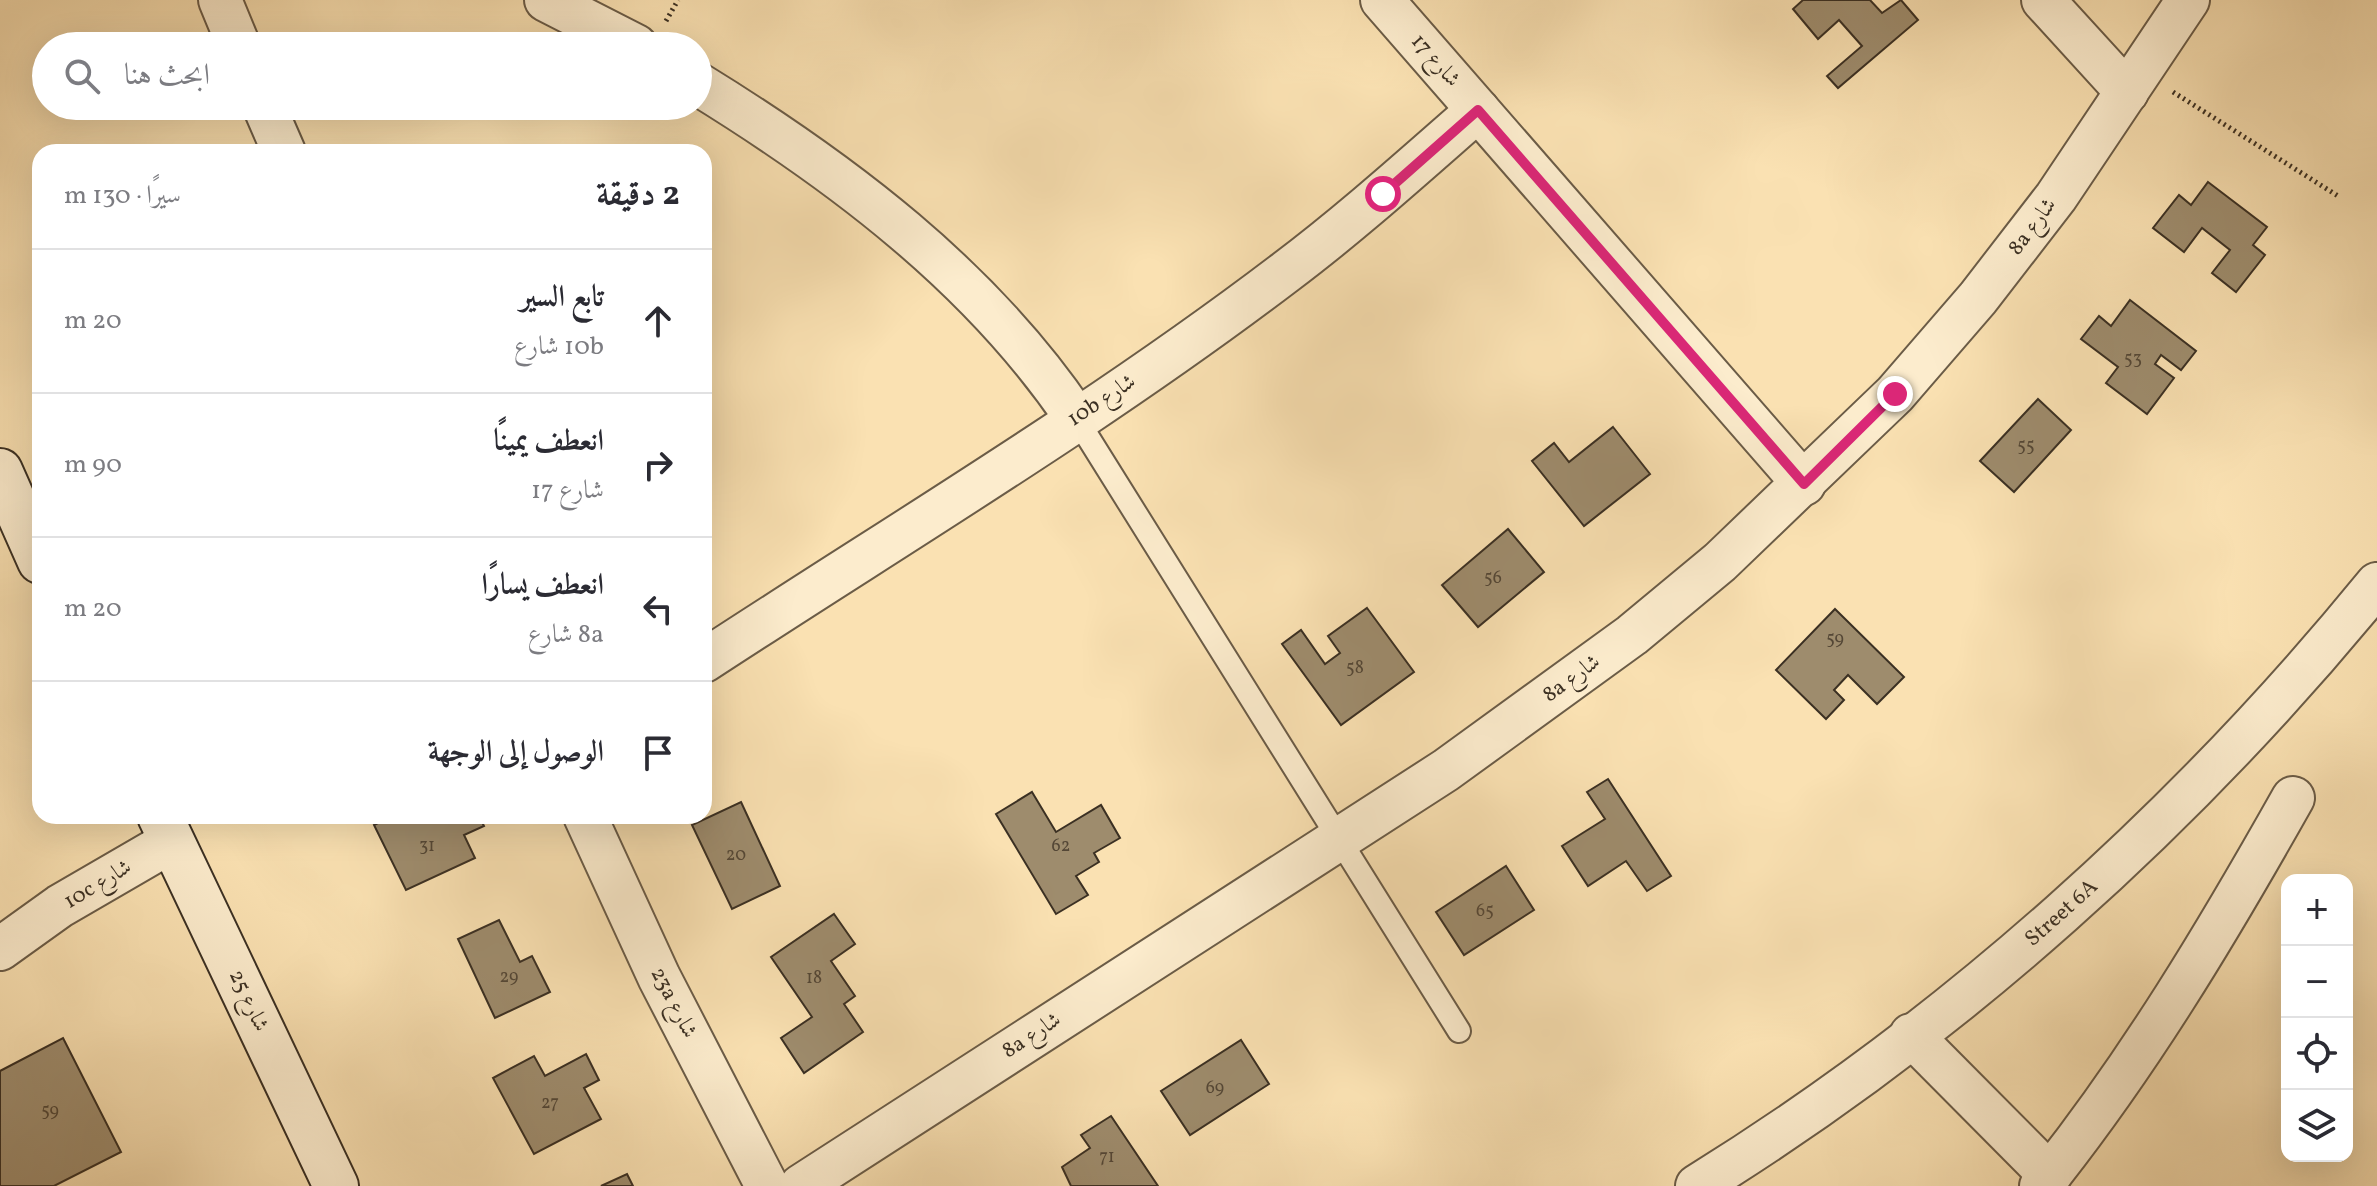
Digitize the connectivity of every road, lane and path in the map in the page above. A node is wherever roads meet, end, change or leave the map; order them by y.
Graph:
1 (220, 0) edge
2 (546, 0) edge
3 (1382, 0) edge
4 (2043, 0) edge
5 (2188, 0) edge
6 (233, 32) edge
7 (609, 32) edge
8 (2134, 82) junction
9 (712, 93) edge
10 (1478, 110) junction
11 (270, 120) edge
12 (281, 144) edge
13 (2338, 196) dead end
14 (1076, 418) junction
15 (0, 471) edge
16 (1804, 484) junction
17 (32, 536) edge
18 (2377, 584) edge
19 (712, 656) edge
20 (2293, 798) dead end
21 (589, 824) edge
22 (1338, 836) junction
23 (172, 840) edge
24 (13, 941) edge
25 (1459, 1031) dead end
26 (1911, 1035) junction
27 (2046, 1180) edge
28 (336, 1186) edge
29 (767, 1186) edge
30 (801, 1186) edge
31 (1697, 1186) edge

1 - 6 street
2 - 7 street
3 - 10 street, شارع 17
4 - 8 street
5 - 8 street, 8a شارع
8 - 13 path
8 - 16 street, 8a شارع
9 - 14 street
10 - 14 street, 10b شارع
10 - 16 street, شارع 17
11 - 12 street
14 - 19 street, 10b شارع
14 - 22 lane
15 - 17 street
16 - 22 street, 8a شارع
18 - 26 street, Street 6A
20 - 27 street
21 - 29 street, 23a شارع
22 - 25 lane
22 - 30 street, 8a شارع
23 - 24 street, 10c شارع
23 - 28 street, شارع 25
26 - 27 street
26 - 31 street, Street 6A

